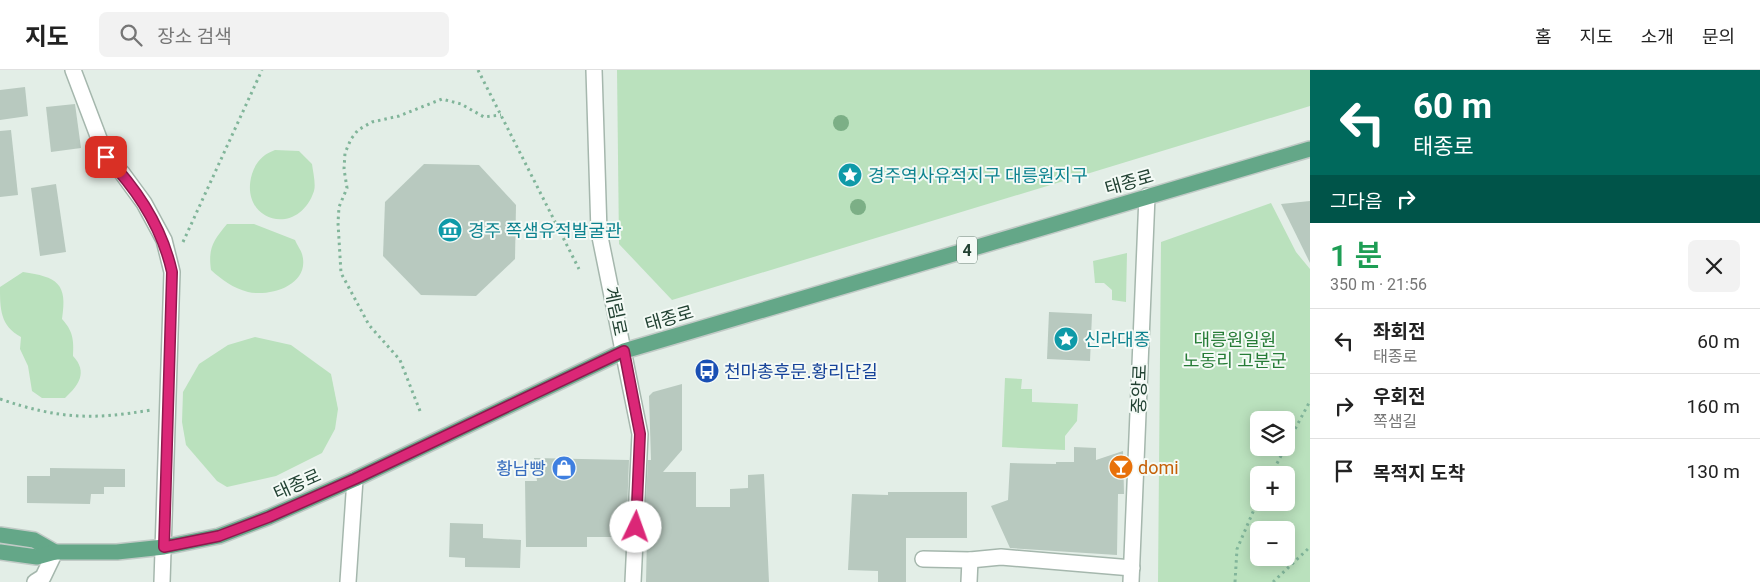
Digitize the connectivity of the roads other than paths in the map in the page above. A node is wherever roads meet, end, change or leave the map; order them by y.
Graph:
1 (73, 70) edge
2 (594, 70) edge
3 (1310, 149) edge
4 (1147, 196) junction
5 (624, 351) junction
6 (355, 479) junction
7 (0, 535) edge
8 (164, 547) junction
9 (0, 552) edge
10 (56, 552) junction
11 (923, 559) dead end
12 (970, 560) junction
13 (1132, 575) edge
14 (35, 582) edge
15 (162, 582) edge
16 (348, 582) edge
17 (633, 582) edge
18 (969, 582) edge

1 - 8 street
2 - 5 street, 계림로
3 - 4 main road, 태종로 / 4
4 - 5 main road, 태종로 / 4
4 - 13 street, 중앙로
5 - 6 main road, 태종로 / 4
5 - 17 street, 계림로
6 - 8 main road, 태종로 / 4
6 - 16 street
7 - 10 main road, 태종로 / 4
8 - 10 main road, 태종로 / 4
8 - 15 street
9 - 10 main road, 태종로 / 4
10 - 14 street
11 - 12 street
12 - 13 street
12 - 18 street

